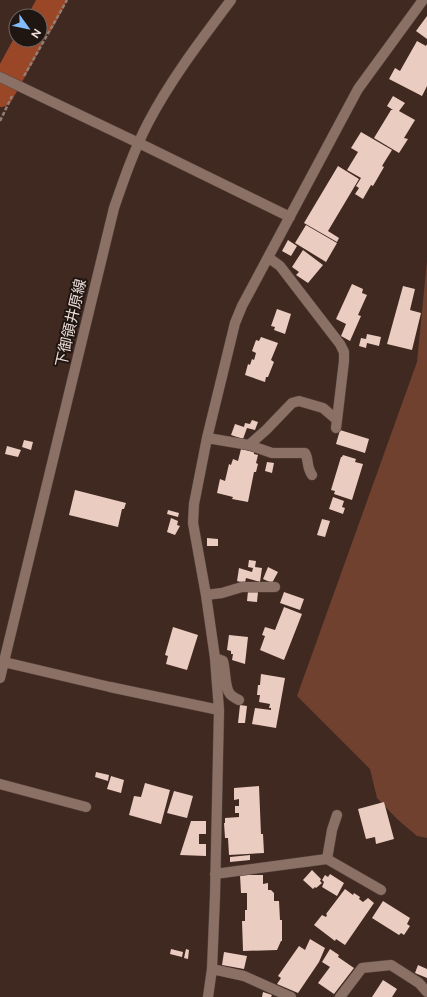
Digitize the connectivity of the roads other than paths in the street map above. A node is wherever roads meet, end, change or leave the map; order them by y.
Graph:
1 (231, 0) edge
2 (423, 0) edge
3 (0, 77) edge
4 (140, 143) junction
5 (290, 217) junction
6 (268, 258) junction
7 (207, 438) junction
8 (249, 445) junction
9 (312, 475) dead end
10 (275, 587) dead end
11 (206, 595) junction
12 (215, 658) junction
13 (2, 662) edge
14 (0, 678) edge
15 (239, 700) dead end
16 (219, 710) junction
17 (0, 784) edge
18 (86, 807) dead end
19 (337, 815) dead end
20 (327, 859) junction
21 (215, 874) junction
22 (381, 890) dead end
23 (212, 969) junction
24 (427, 992) edge
25 (208, 997) edge
26 (291, 997) edge
27 (340, 997) edge

1 - 4 street, 下御領井原線
2 - 5 street
3 - 4 street
4 - 5 street
4 - 13 street, 下御領井原線
5 - 6 street
6 - 7 street
6 - 8 street
7 - 8 street
7 - 11 street
8 - 9 street
10 - 11 street
11 - 12 street
12 - 15 street
12 - 16 street
13 - 14 street, 下御領井原線
13 - 16 street
16 - 21 street
17 - 18 street
19 - 20 street
20 - 21 street
20 - 22 street
21 - 23 street
23 - 25 street
23 - 26 street
24 - 27 street

